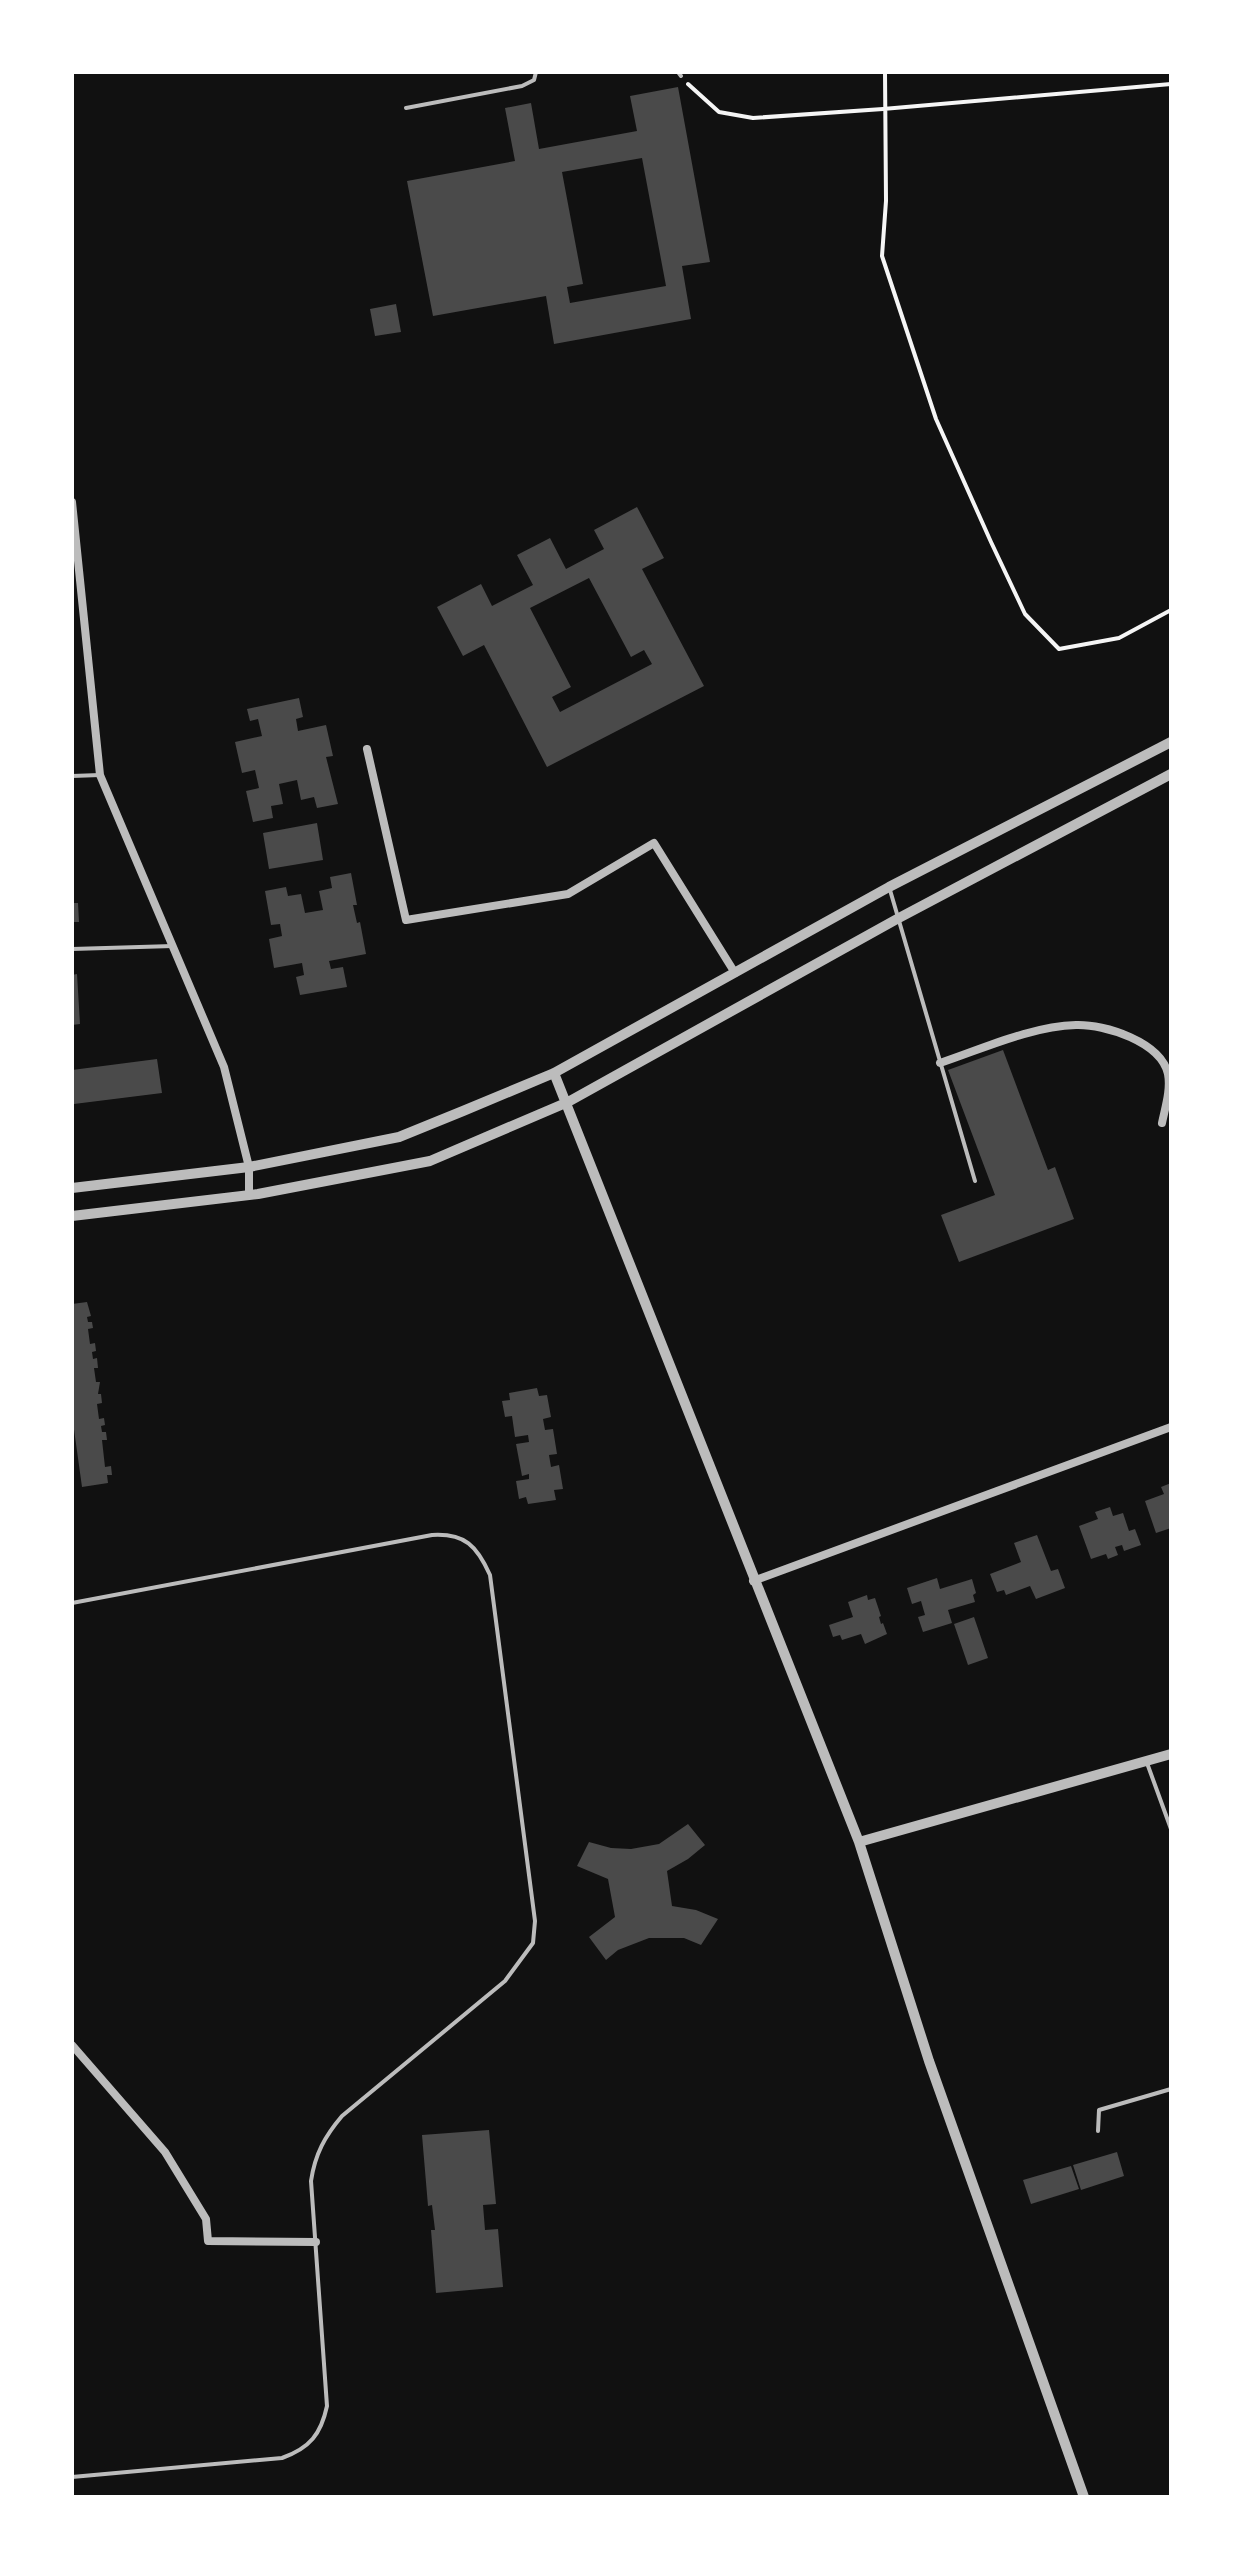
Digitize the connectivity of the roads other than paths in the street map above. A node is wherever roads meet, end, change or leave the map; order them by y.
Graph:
1 (536, 72) edge
2 (406, 108) dead end
3 (72, 502) edge
4 (1171, 742) edge
5 (367, 749) dead end
6 (1171, 774) edge
7 (100, 775) junction
8 (72, 776) edge
9 (889, 887) junction
10 (897, 919) junction
11 (173, 946) junction
12 (72, 949) edge
13 (735, 973) junction
14 (940, 1063) junction
15 (554, 1073) junction
16 (568, 1102) junction
17 (1162, 1123) dead end
18 (249, 1167) junction
19 (975, 1181) dead end
20 (72, 1188) edge
21 (249, 1195) junction
22 (72, 1216) edge
23 (1171, 1427) edge
24 (753, 1581) junction
25 (72, 1603) edge
26 (1171, 1754) edge
27 (1146, 1761) junction
28 (1169, 1816) edge
29 (1171, 1829) edge
30 (859, 1842) junction
31 (72, 2045) edge
32 (1171, 2089) edge
33 (1098, 2131) dead end
34 (316, 2242) junction
35 (72, 2477) edge
36 (1084, 2497) edge

1 - 2 lane
3 - 7 street
4 - 9 street
5 - 13 street
6 - 10 street
7 - 8 lane
7 - 11 street
9 - 10 lane
9 - 13 street
10 - 14 lane
10 - 16 street
11 - 12 lane
11 - 18 street
13 - 15 street
14 - 17 street
14 - 19 lane
15 - 16 street
15 - 18 street
16 - 21 street
16 - 24 street
18 - 20 street
18 - 21 street
21 - 22 street
23 - 24 street
24 - 30 street
25 - 34 lane
26 - 27 street
27 - 28 lane
27 - 30 street
28 - 29 lane
30 - 36 street
31 - 34 street
32 - 33 lane
34 - 35 lane

